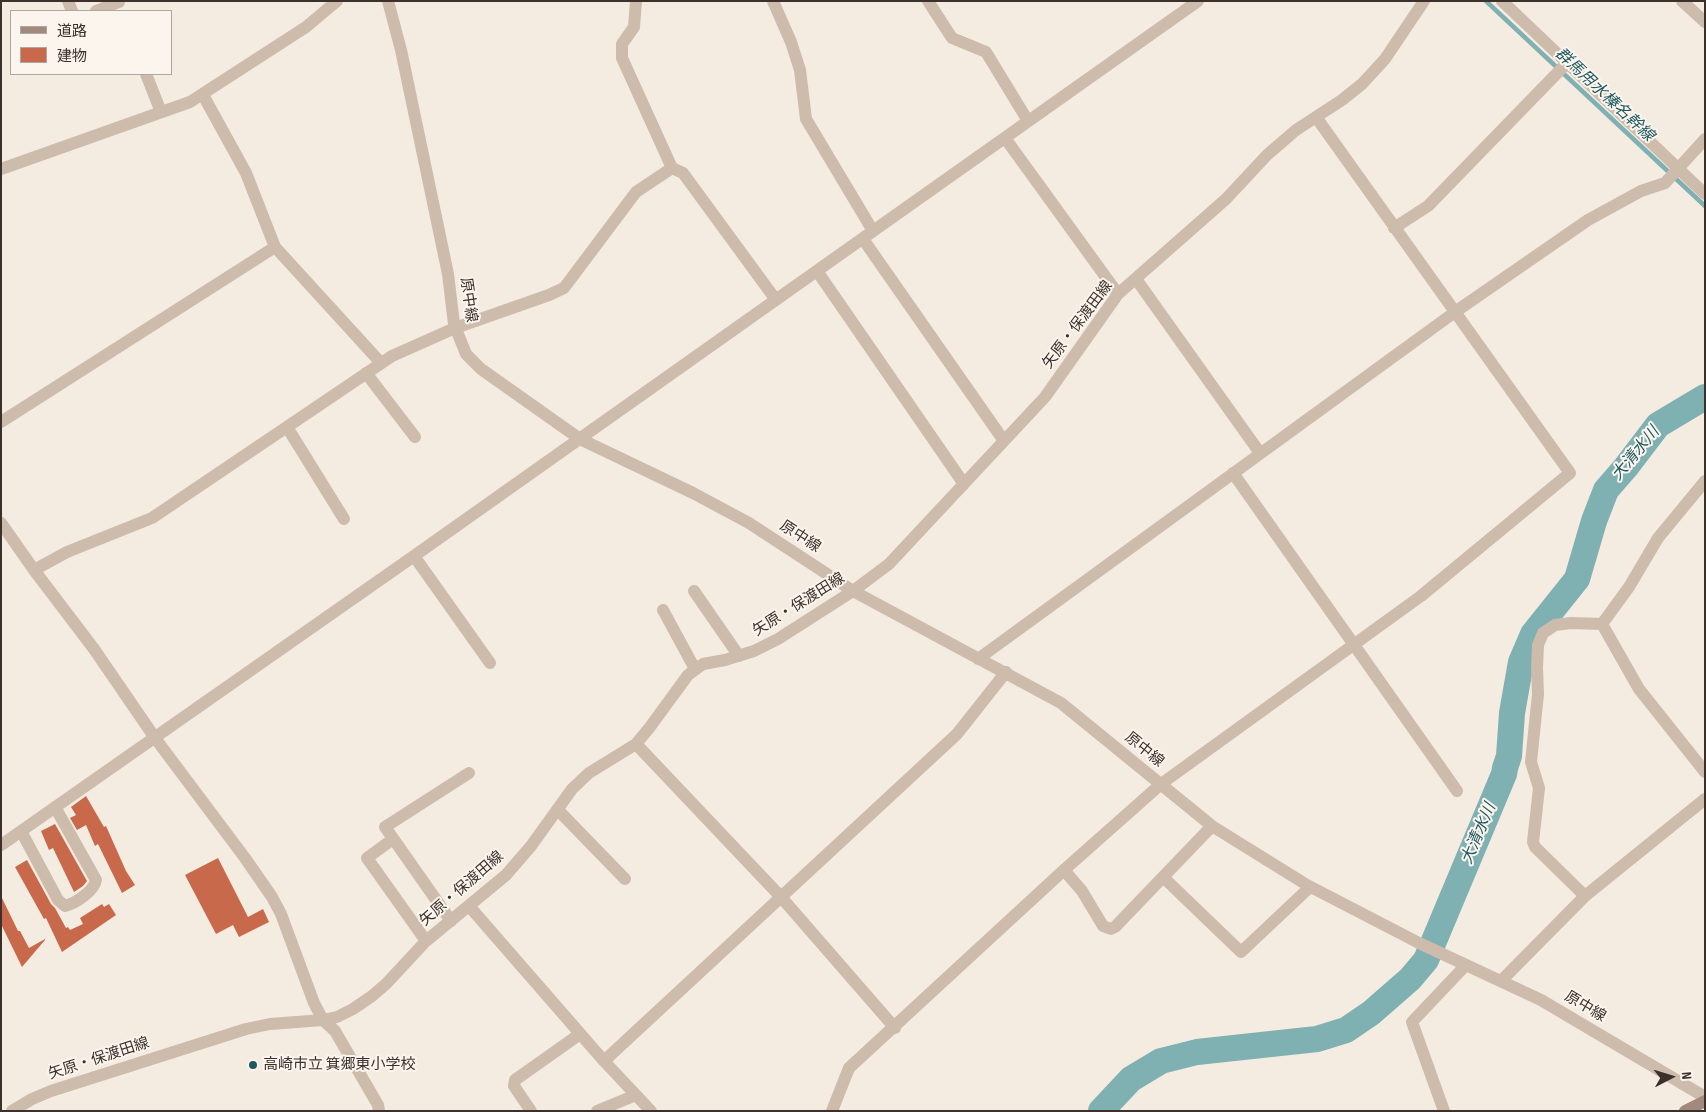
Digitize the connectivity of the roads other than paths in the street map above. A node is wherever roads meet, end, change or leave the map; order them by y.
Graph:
1 (337, 1) edge
2 (388, 1) edge
3 (636, 1) edge
4 (773, 1) edge
5 (928, 1) edge
6 (1198, 1) edge
7 (1424, 1) edge
8 (1502, 1) edge
9 (1682, 1) edge
10 (120, 5) edge
11 (100, 10) edge
12 (1705, 22) edge
13 (1566, 64) junction
14 (146, 75) edge
15 (202, 95) junction
16 (161, 112) junction
17 (1316, 118) junction
18 (1028, 121) junction
19 (1005, 138) junction
20 (1705, 139) edge
21 (672, 168) junction
22 (1678, 168) junction
23 (1, 170) edge
24 (1705, 194) edge
25 (1394, 228) junction
26 (868, 235) junction
27 (275, 247) junction
28 (817, 271) junction
29 (1136, 279) junction
30 (1118, 294) junction
31 (776, 300) junction
32 (1455, 312) junction
33 (455, 328) junction
34 (381, 363) junction
35 (366, 373) junction
36 (1, 422) edge
37 (287, 427) junction
38 (415, 437) dead end
39 (580, 439) junction
40 (1004, 441) junction
41 (1260, 453) junction
42 (1233, 473) junction
43 (1705, 481) edge
44 (964, 484) junction
45 (344, 519) dead end
46 (1, 523) edge
47 (414, 556) junction
48 (34, 570) junction
49 (694, 591) dead end
50 (853, 591) junction
51 (663, 610) dead end
52 (1602, 624) junction
53 (1354, 645) junction
54 (739, 656) junction
55 (978, 659) junction
56 (490, 663) dead end
57 (695, 669) junction
58 (1006, 672) junction
59 (156, 738) junction
60 (636, 744) junction
61 (1705, 772) edge
62 (469, 773) dead end
63 (1161, 784) junction
64 (1457, 791) dead end
65 (1705, 799) edge
66 (55, 808) junction
67 (558, 810) junction
68 (1212, 826) junction
69 (21, 831) junction
70 (393, 839) junction
71 (1, 844) edge
72 (1064, 870) junction
73 (1163, 877) junction
74 (625, 879) dead end
75 (1310, 887) junction
76 (1585, 896) junction
77 (781, 897) junction
78 (469, 906) junction
79 (451, 921) junction
80 (426, 941) junction
81 (1465, 966) junction
82 (1502, 980) junction
83 (323, 1020) junction
84 (895, 1028) junction
85 (580, 1034) junction
86 (604, 1061) junction
87 (636, 1095) junction
88 (1705, 1098) edge
89 (1705, 1101) edge
90 (12, 1111) edge
91 (380, 1111) edge
92 (531, 1111) edge
93 (598, 1111) edge
94 (651, 1111) edge
95 (832, 1111) edge
96 (1444, 1111) edge
97 (1685, 1111) edge

1 - 15 street
2 - 33 street, 原中線
3 - 21 street
4 - 26 street
5 - 18 street
6 - 18 street
7 - 17 street, 矢原・保渡田線
8 - 13 street
9 - 12 street
10 - 11 street
13 - 22 street
13 - 25 street
14 - 16 street
15 - 16 street
15 - 27 street
16 - 23 street
17 - 25 street
17 - 29 street, 矢原・保渡田線
18 - 19 street
19 - 26 street
19 - 30 street
20 - 22 street
21 - 31 street
21 - 33 street
22 - 24 street
22 - 32 street
25 - 32 street
26 - 28 street
26 - 40 street
27 - 34 street
27 - 36 street
28 - 31 street
28 - 44 street
29 - 30 street, 矢原・保渡田線
29 - 41 street
30 - 40 street, 矢原・保渡田線
31 - 39 street
32 - 41 street
32 - 53 street
33 - 34 street
33 - 39 street, 原中線
34 - 35 street
35 - 37 street
35 - 38 street
37 - 45 street
37 - 48 street
39 - 47 street
39 - 50 street, 原中線
40 - 44 street, 矢原・保渡田線
41 - 42 street
42 - 53 street
42 - 55 street
43 - 52 street
44 - 50 street, 矢原・保渡田線
46 - 48 street
47 - 56 street
47 - 59 street
48 - 59 street
49 - 54 street
50 - 54 street, 矢原・保渡田線
50 - 55 street, 原中線
51 - 57 street
52 - 61 street
52 - 76 street
53 - 63 street
53 - 64 street
54 - 57 street, 矢原・保渡田線
55 - 58 street, 原中線
57 - 60 street, 矢原・保渡田線
58 - 63 street, 原中線
58 - 77 street
59 - 66 street
59 - 83 street
60 - 67 street, 矢原・保渡田線
60 - 77 street
62 - 70 street
63 - 68 street, 原中線
63 - 72 street
65 - 76 street
66 - 69 street
66 - 69 street
67 - 74 street
67 - 78 street, 矢原・保渡田線
68 - 73 street
68 - 75 street, 原中線
69 - 71 street
70 - 79 street
70 - 80 street
72 - 73 street
72 - 84 street
73 - 75 street
75 - 81 street, 原中線
76 - 82 street
77 - 84 street
77 - 86 street
78 - 79 street, 矢原・保渡田線
78 - 85 street
79 - 80 street, 矢原・保渡田線
80 - 83 street, 矢原・保渡田線
81 - 82 street, 原中線
81 - 96 street
82 - 88 street, 原中線
83 - 90 street, 矢原・保渡田線
83 - 91 street
84 - 95 street
85 - 86 street
85 - 92 street
86 - 87 street
87 - 93 street
87 - 94 street
89 - 97 main road

